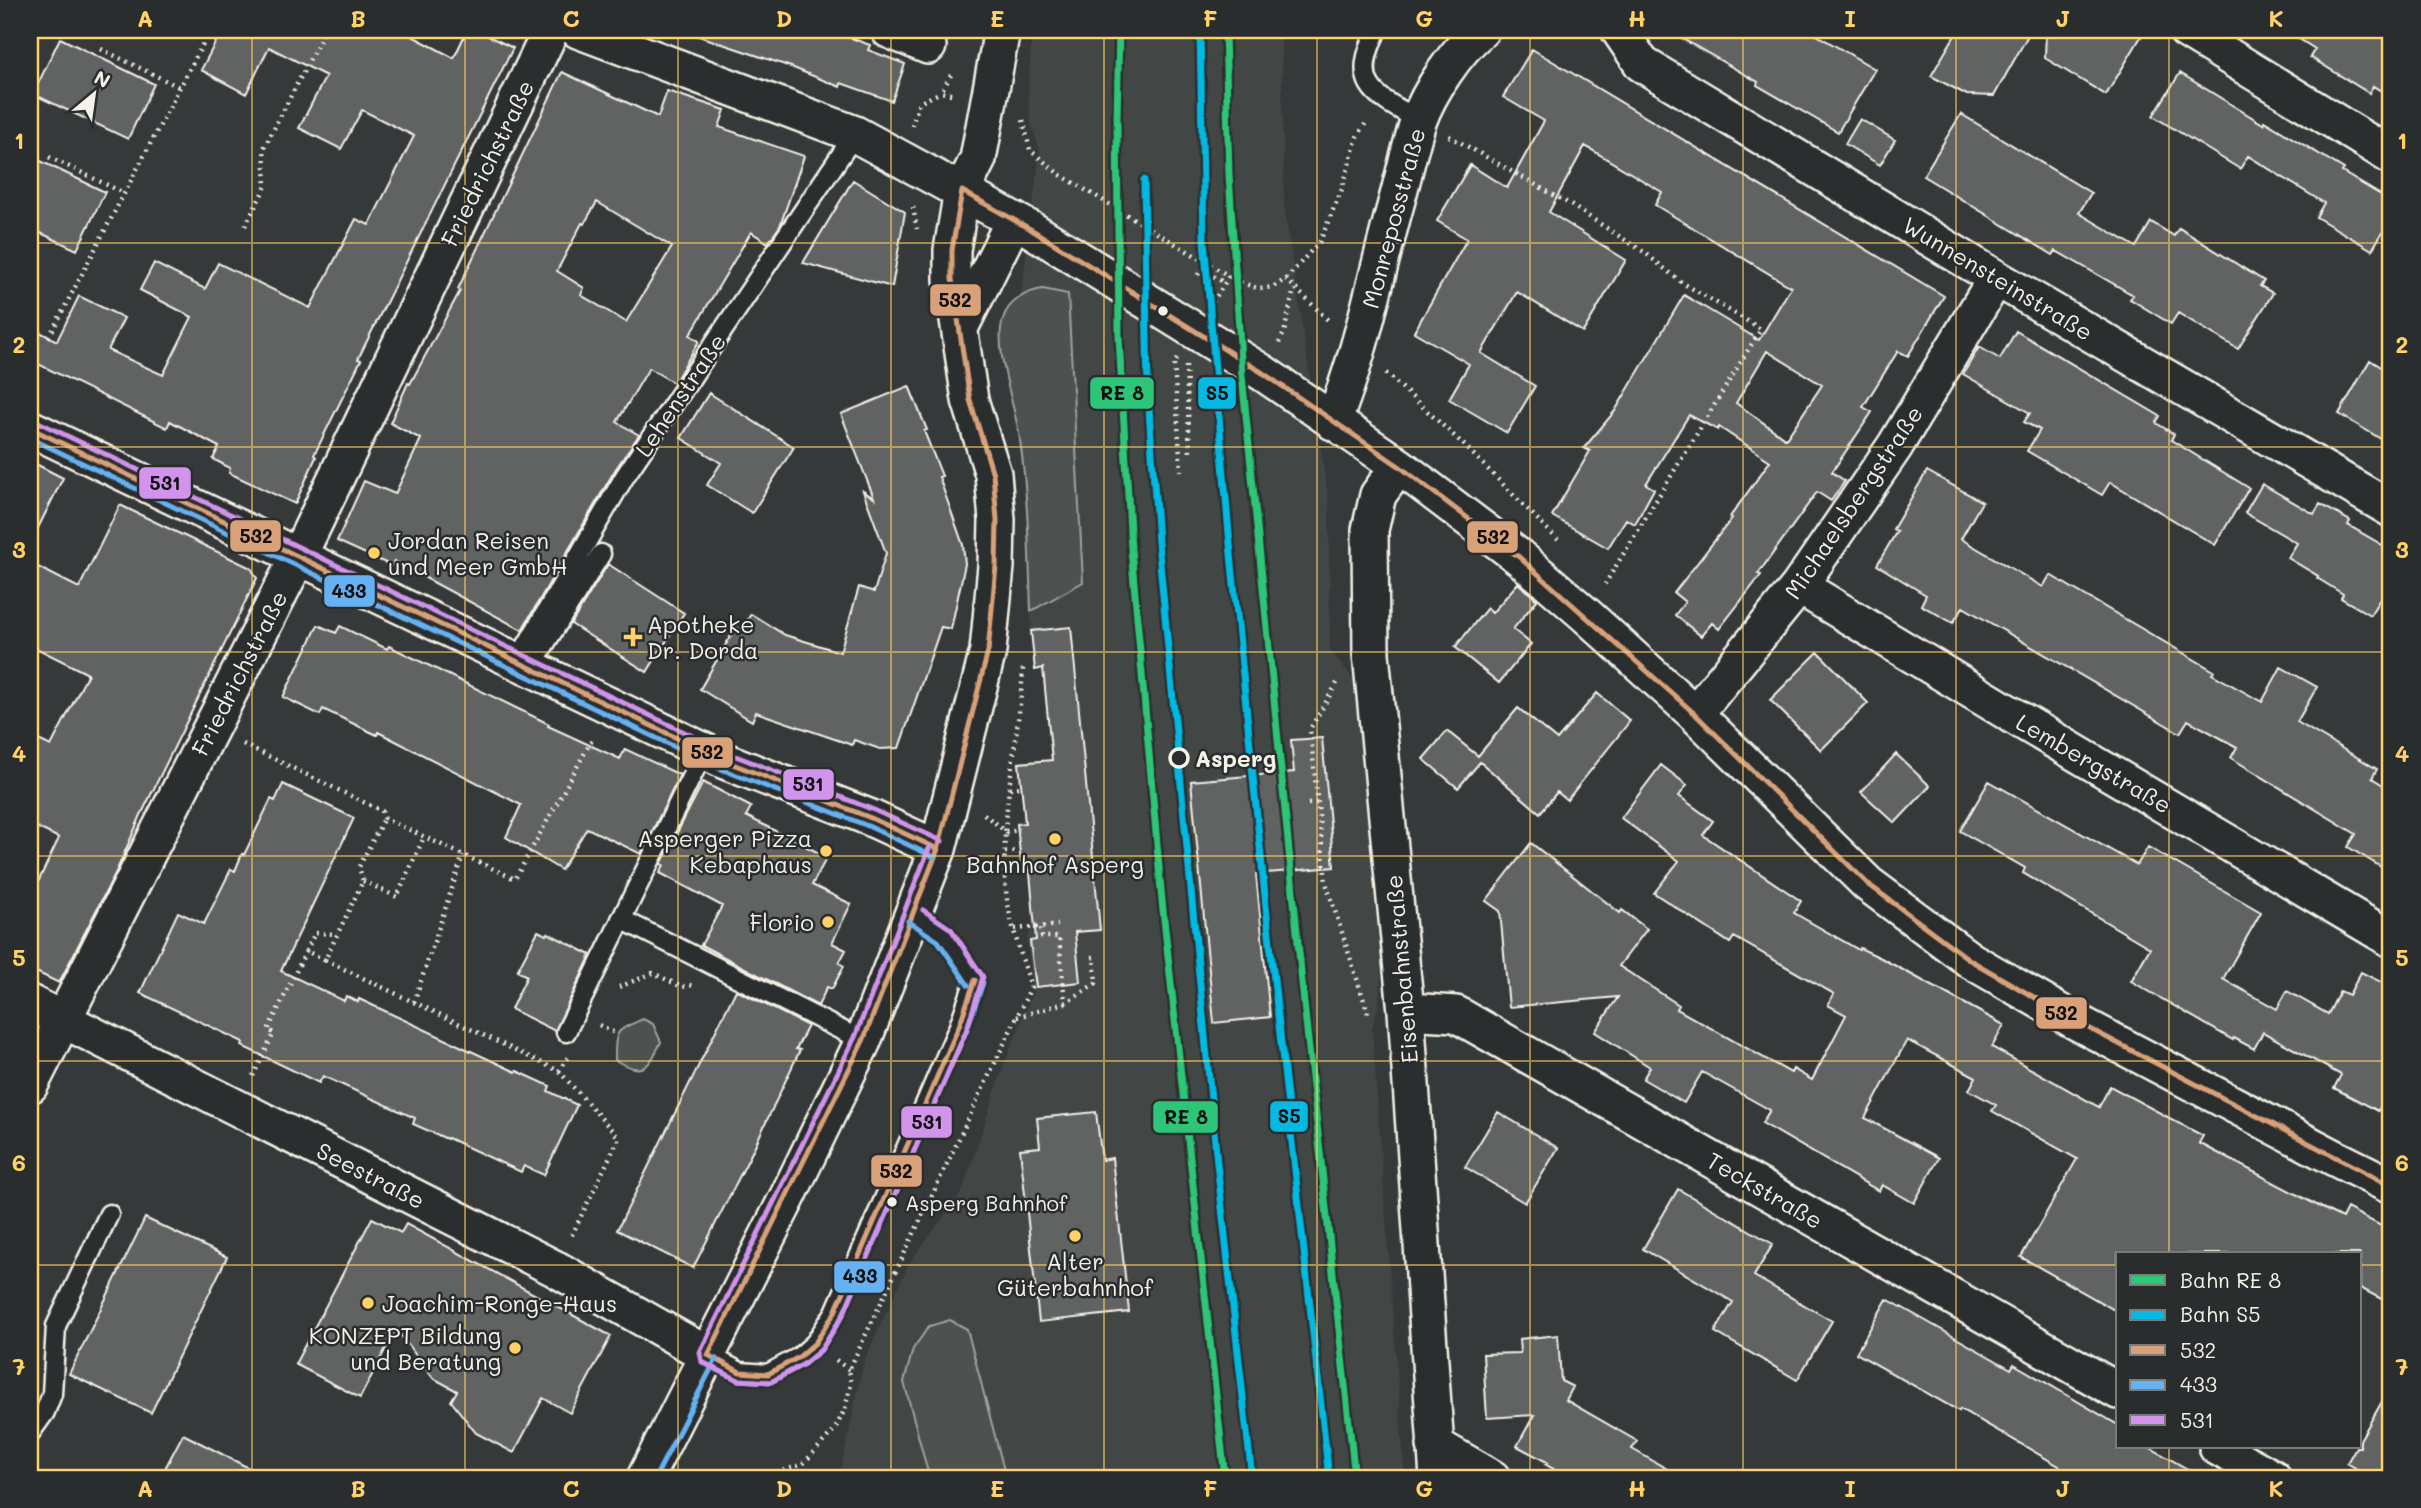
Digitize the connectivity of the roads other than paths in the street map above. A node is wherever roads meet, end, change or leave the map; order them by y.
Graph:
1 (551, 30) edge
2 (578, 30) edge
3 (889, 30) edge
4 (1002, 30) edge
5 (1377, 30) edge
6 (1481, 30) edge
7 (1619, 30) edge
8 (2186, 30) edge
9 (928, 46) dead end
10 (1419, 120) junction
11 (855, 134) junction
12 (2391, 156) edge
13 (962, 191) junction
14 (1028, 228) junction
15 (1996, 278) junction
16 (960, 328) junction
17 (1333, 422) junction
18 (30, 428) edge
19 (1399, 466) junction
20 (2391, 509) edge
21 (601, 554) dead end
22 (298, 557) junction
23 (1798, 586) junction
24 (523, 665) junction
25 (1695, 714) junction
26 (704, 751) junction
27 (939, 849) junction
28 (913, 914) junction
29 (621, 919) junction
30 (2391, 939) edge
31 (30, 1003) edge
32 (1406, 1011) junction
33 (63, 1020) junction
34 (566, 1032) dead end
35 (863, 1041) junction
36 (30, 1085) edge
37 (2391, 1186) edge
38 (109, 1214) dead end
39 (708, 1355) junction
40 (2116, 1390) edge
41 (30, 1433) edge
42 (2219, 1448) edge
43 (1436, 1462) edge
44 (645, 1478) edge
45 (1492, 1478) edge
46 (2273, 1478) edge

1 - 22 street, Friedrichstraße
2 - 11 street
3 - 9 street
4 - 13 street
5 - 10 lane
6 - 10 street, Monreposstraße
7 - 15 street, Wunnensteinstraße
8 - 12 street
10 - 17 street, Monreposstraße
11 - 13 street
11 - 24 lane, Lehenstraße
13 - 14 street
13 - 16 street
14 - 16 street
14 - 17 street
15 - 20 street, Wunnensteinstraße
15 - 23 street, Michaelsbergstraße
16 - 27 street
17 - 19 street
18 - 22 street
19 - 25 street
19 - 32 street, Eisenbahnstraße
21 - 24 lane
22 - 24 street
22 - 33 street, Friedrichstraße
23 - 25 street, Michaelsbergstraße
23 - 30 street, Lembergstraße
24 - 26 street
25 - 37 street
26 - 27 street
26 - 29 lane
27 - 28 street
28 - 35 street
28 - 39 lane
29 - 34 lane
29 - 35 lane
31 - 33 street, Seestraße
32 - 40 street, Teckstraße
32 - 43 street, Eisenbahnstraße
33 - 36 street, Friedrichstraße
33 - 39 street, Seestraße
35 - 39 street
38 - 41 lane
39 - 44 street
42 - 46 street
43 - 45 street

